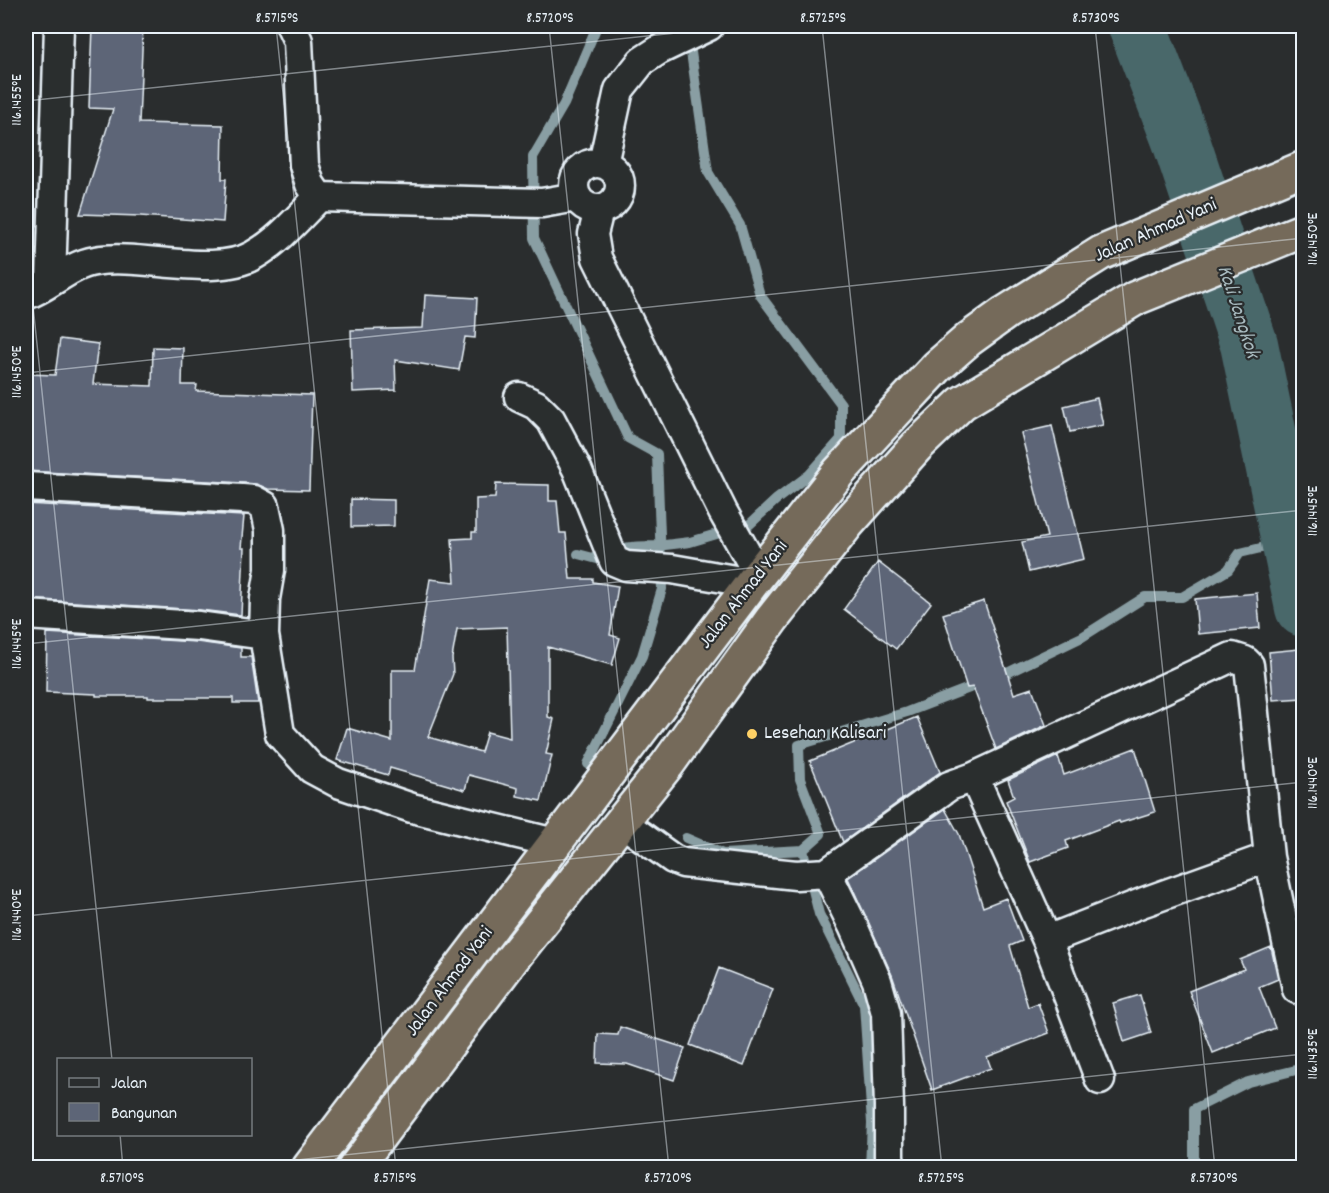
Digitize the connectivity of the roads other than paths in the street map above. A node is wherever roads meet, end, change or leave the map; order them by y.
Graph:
1 (59, 26) edge
2 (291, 26) edge
3 (709, 26) edge
4 (603, 164) junction
5 (1304, 168) edge
6 (319, 197) junction
7 (587, 203) junction
8 (1304, 230) edge
9 (51, 281) junction
10 (26, 295) edge
11 (519, 397) dead end
12 (26, 487) edge
13 (756, 579) junction
14 (26, 615) edge
15 (264, 635) junction
16 (633, 739) junction
17 (667, 765) junction
18 (974, 777) junction
19 (623, 823) junction
20 (555, 843) junction
21 (1269, 857) junction
22 (814, 874) junction
23 (1047, 940) junction
24 (1297, 989) dead end
25 (1100, 1080) dead end
26 (309, 1167) edge
27 (355, 1167) edge
28 (891, 1167) edge

1 - 9 street
2 - 6 street
3 - 4 street
4 - 7 street
4 - 7 street
5 - 13 highway, Jalan Ahmad Yani
6 - 7 street
6 - 9 street
7 - 13 street
8 - 17 highway
9 - 10 street
11 - 13 street
12 - 15 street
13 - 16 highway, Jalan Ahmad Yani
14 - 15 street
15 - 20 street
16 - 17 highway
16 - 20 highway, Jalan Ahmad Yani
17 - 19 highway
18 - 21 street
18 - 22 street
18 - 23 street
19 - 22 street
19 - 27 highway
20 - 26 highway, Jalan Ahmad Yani
21 - 23 street
21 - 24 street
22 - 28 street
23 - 25 street

